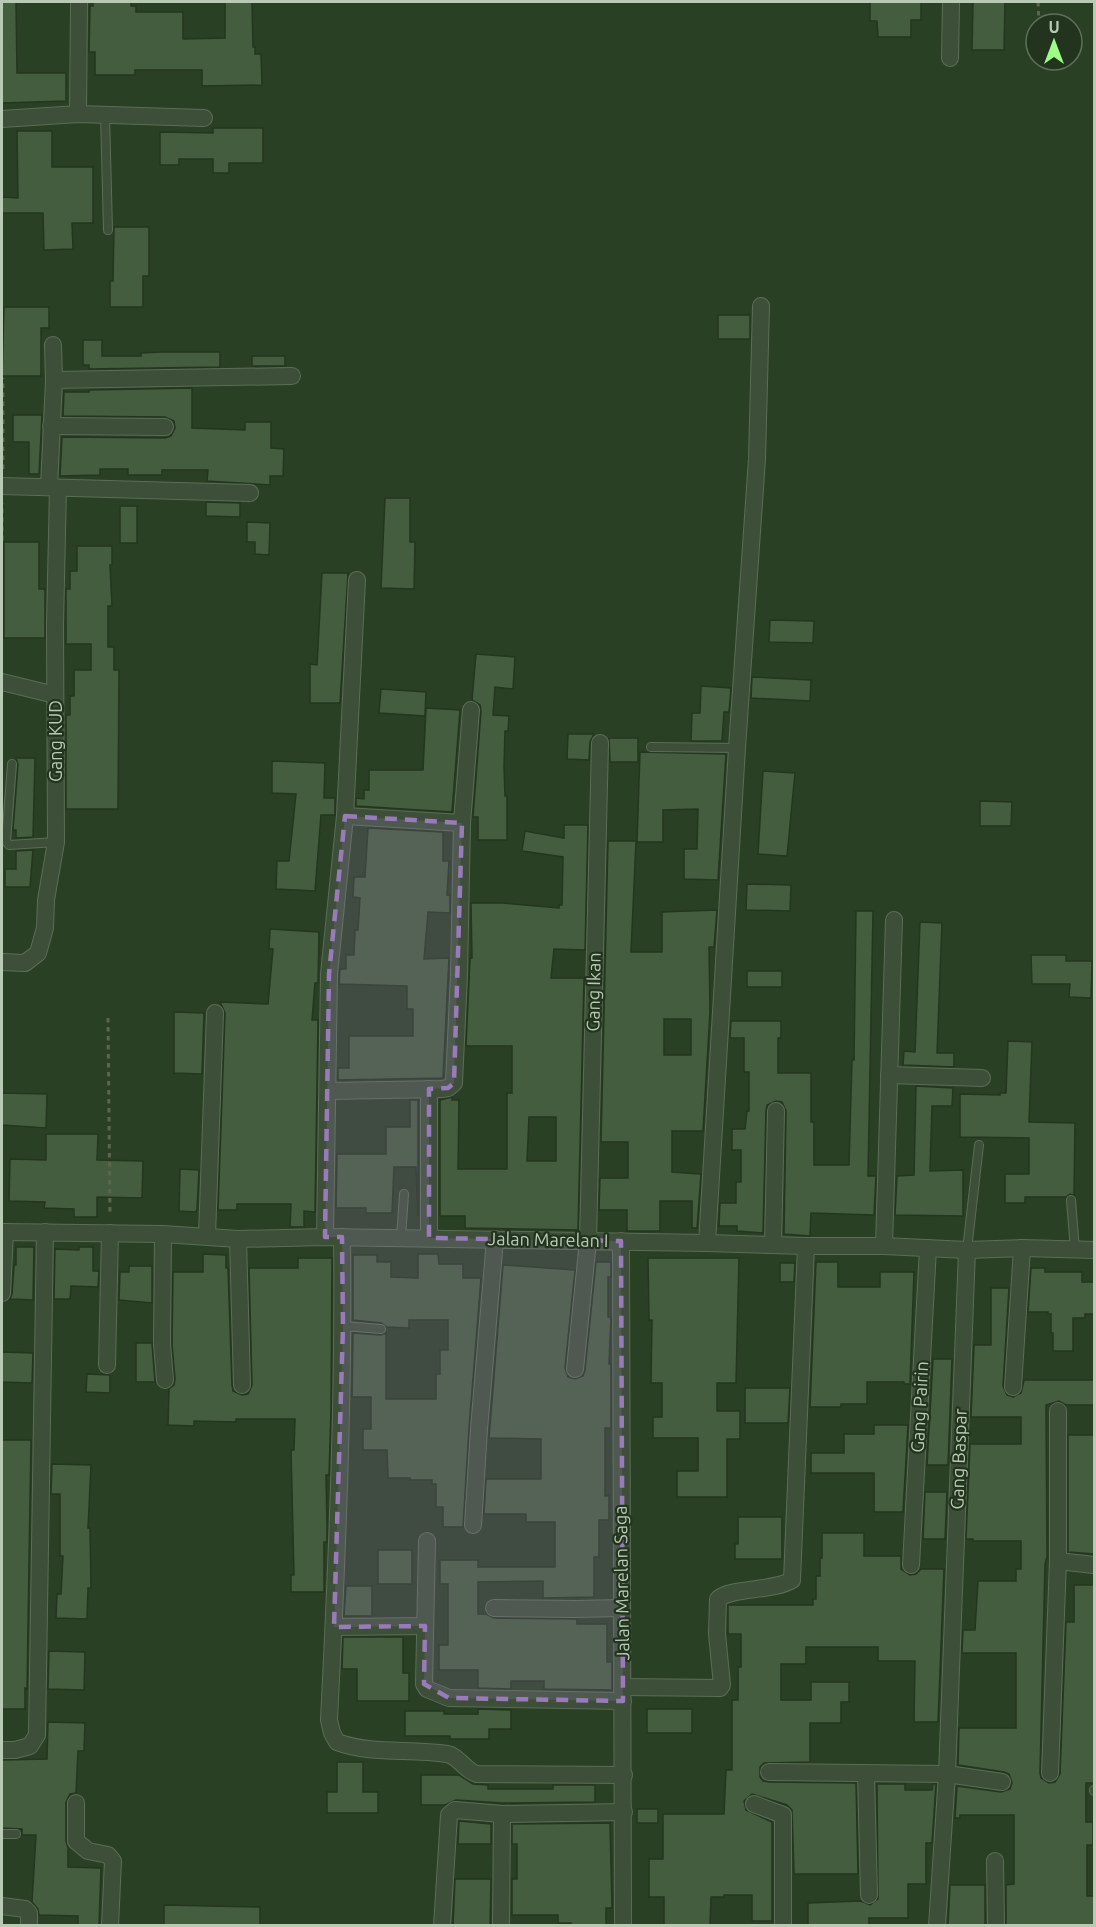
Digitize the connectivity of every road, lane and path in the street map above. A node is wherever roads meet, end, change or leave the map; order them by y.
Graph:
1 (79, 2) edge
2 (951, 2) edge
3 (950, 58) dead end
4 (78, 114) junction
5 (105, 115) junction
6 (204, 118) dead end
7 (2, 119) edge
8 (108, 230) dead end
9 (761, 306) dead end
10 (53, 345) dead end
11 (292, 376) dead end
12 (3, 378) dead end
13 (54, 380) junction
14 (51, 426) junction
15 (165, 427) dead end
16 (2, 486) edge
17 (53, 488) junction
18 (250, 493) dead end
19 (2, 540) edge
20 (357, 580) dead end
21 (2, 682) edge
22 (55, 695) junction
23 (471, 710) dead end
24 (600, 743) dead end
25 (651, 747) dead end
26 (737, 748) junction
27 (12, 764) dead end
28 (345, 816) junction
29 (462, 822) junction
30 (56, 842) junction
31 (894, 920) dead end
32 (2, 962) edge
33 (215, 1012) dead end
34 (108, 1018) dead end
35 (889, 1075) junction
36 (982, 1078) dead end
37 (429, 1089) junction
38 (328, 1091) junction
39 (776, 1111) dead end
40 (979, 1145) dead end
41 (404, 1194) dead end
42 (1071, 1200) dead end
43 (3, 1232) edge
44 (45, 1232) junction
45 (111, 1233) junction
46 (163, 1234) junction
47 (207, 1236) junction
48 (333, 1237) junction
49 (401, 1238) junction
50 (429, 1238) junction
51 (238, 1239) junction
52 (495, 1239) junction
53 (588, 1241) junction
54 (621, 1241) junction
55 (707, 1243) junction
56 (773, 1245) junction
57 (806, 1246) junction
58 (884, 1246) junction
59 (928, 1248) junction
60 (1022, 1248) junction
61 (967, 1250) junction
62 (1075, 1250) junction
63 (1095, 1250) edge
64 (2, 1293) edge
65 (343, 1326) junction
66 (381, 1329) dead end
67 (107, 1365) dead end
68 (575, 1369) dead end
69 (165, 1380) dead end
70 (242, 1385) dead end
71 (1013, 1387) dead end
72 (1058, 1411) dead end
73 (473, 1525) dead end
74 (427, 1541) dead end
75 (1058, 1561) junction
76 (911, 1565) dead end
77 (1095, 1565) edge
78 (494, 1608) dead end
79 (622, 1608) junction
80 (425, 1626) junction
81 (334, 1627) junction
82 (623, 1694) junction
83 (2, 1750) edge
84 (769, 1772) dead end
85 (1050, 1773) dead end
86 (866, 1774) junction
87 (946, 1774) junction
88 (624, 1775) junction
89 (1002, 1782) dead end
90 (76, 1803) dead end
91 (754, 1804) dead end
92 (624, 1812) junction
93 (502, 1814) junction
94 (2, 1834) edge
95 (16, 1834) dead end
96 (995, 1861) dead end
97 (869, 1895) dead end
98 (2, 1906) edge
99 (29, 1926) edge
100 (111, 1926) edge
101 (442, 1926) edge
102 (501, 1926) edge
103 (623, 1926) edge
104 (783, 1926) edge
105 (937, 1926) edge
106 (996, 1926) edge

1 - 4 street
2 - 3 street
4 - 5 street
4 - 7 street
5 - 6 street
5 - 8 lane
9 - 26 street
10 - 13 street, Gang KUD
11 - 13 street
12 - 16 path
13 - 14 street, Gang KUD
14 - 15 street
14 - 17 street, Gang KUD
16 - 17 street
16 - 19 path
17 - 18 street
17 - 22 street, Gang KUD
20 - 28 street
21 - 22 street
22 - 30 street, Gang KUD
23 - 29 street
24 - 53 street, Gang Ikan
25 - 26 lane
26 - 55 street
27 - 30 lane
28 - 29 street
28 - 38 street
29 - 37 street
30 - 32 street, Gang KUD
31 - 35 street
33 - 47 street
34 - 45 path
35 - 36 street
35 - 58 street
37 - 38 street
37 - 50 street
38 - 48 street
39 - 56 street
40 - 61 lane, Gang Baspar
41 - 49 lane
42 - 62 lane
43 - 44 street, Jalan Marelan I
43 - 64 street
44 - 45 street, Jalan Marelan I
44 - 83 street
45 - 46 street, Jalan Marelan I
45 - 67 street
46 - 47 street, Jalan Marelan I
46 - 69 street
47 - 51 street, Jalan Marelan I
48 - 49 street, Jalan Marelan I
48 - 51 street, Jalan Marelan I
48 - 65 street
49 - 50 street, Jalan Marelan I
50 - 52 street, Jalan Marelan I
51 - 70 street
52 - 53 street, Jalan Marelan I
52 - 73 street
53 - 54 street, Jalan Marelan I
53 - 68 street, Gang Ikan
54 - 55 street, Jalan Marelan I
54 - 79 street, Jalan Marelan Saga
55 - 56 street, Jalan Marelan I
56 - 57 street, Jalan Marelan I
57 - 58 street, Jalan Marelan I
57 - 82 street
58 - 59 street, Jalan Marelan I
59 - 61 street, Jalan Marelan I
59 - 76 street, Gang Pairin
60 - 61 street, Jalan Marelan I
60 - 62 street, Jalan Marelan I
60 - 71 street
61 - 87 street, Gang Baspar
62 - 63 street, Jalan Marelan I
65 - 66 lane
65 - 81 street
72 - 75 street
74 - 80 street
75 - 77 street
75 - 85 street
78 - 79 street
79 - 82 street, Jalan Marelan Saga
80 - 81 street
80 - 82 street
81 - 88 street
82 - 88 street, Jalan Marelan Saga
84 - 86 street
86 - 87 street
86 - 97 street
87 - 89 street
87 - 105 street, Gang Baspar
88 - 92 street, Jalan Marelan Saga
90 - 100 street
91 - 104 street
92 - 93 street
92 - 103 street, Jalan Marelan Saga
93 - 101 street
93 - 102 street
94 - 95 lane
96 - 106 street
98 - 99 street

